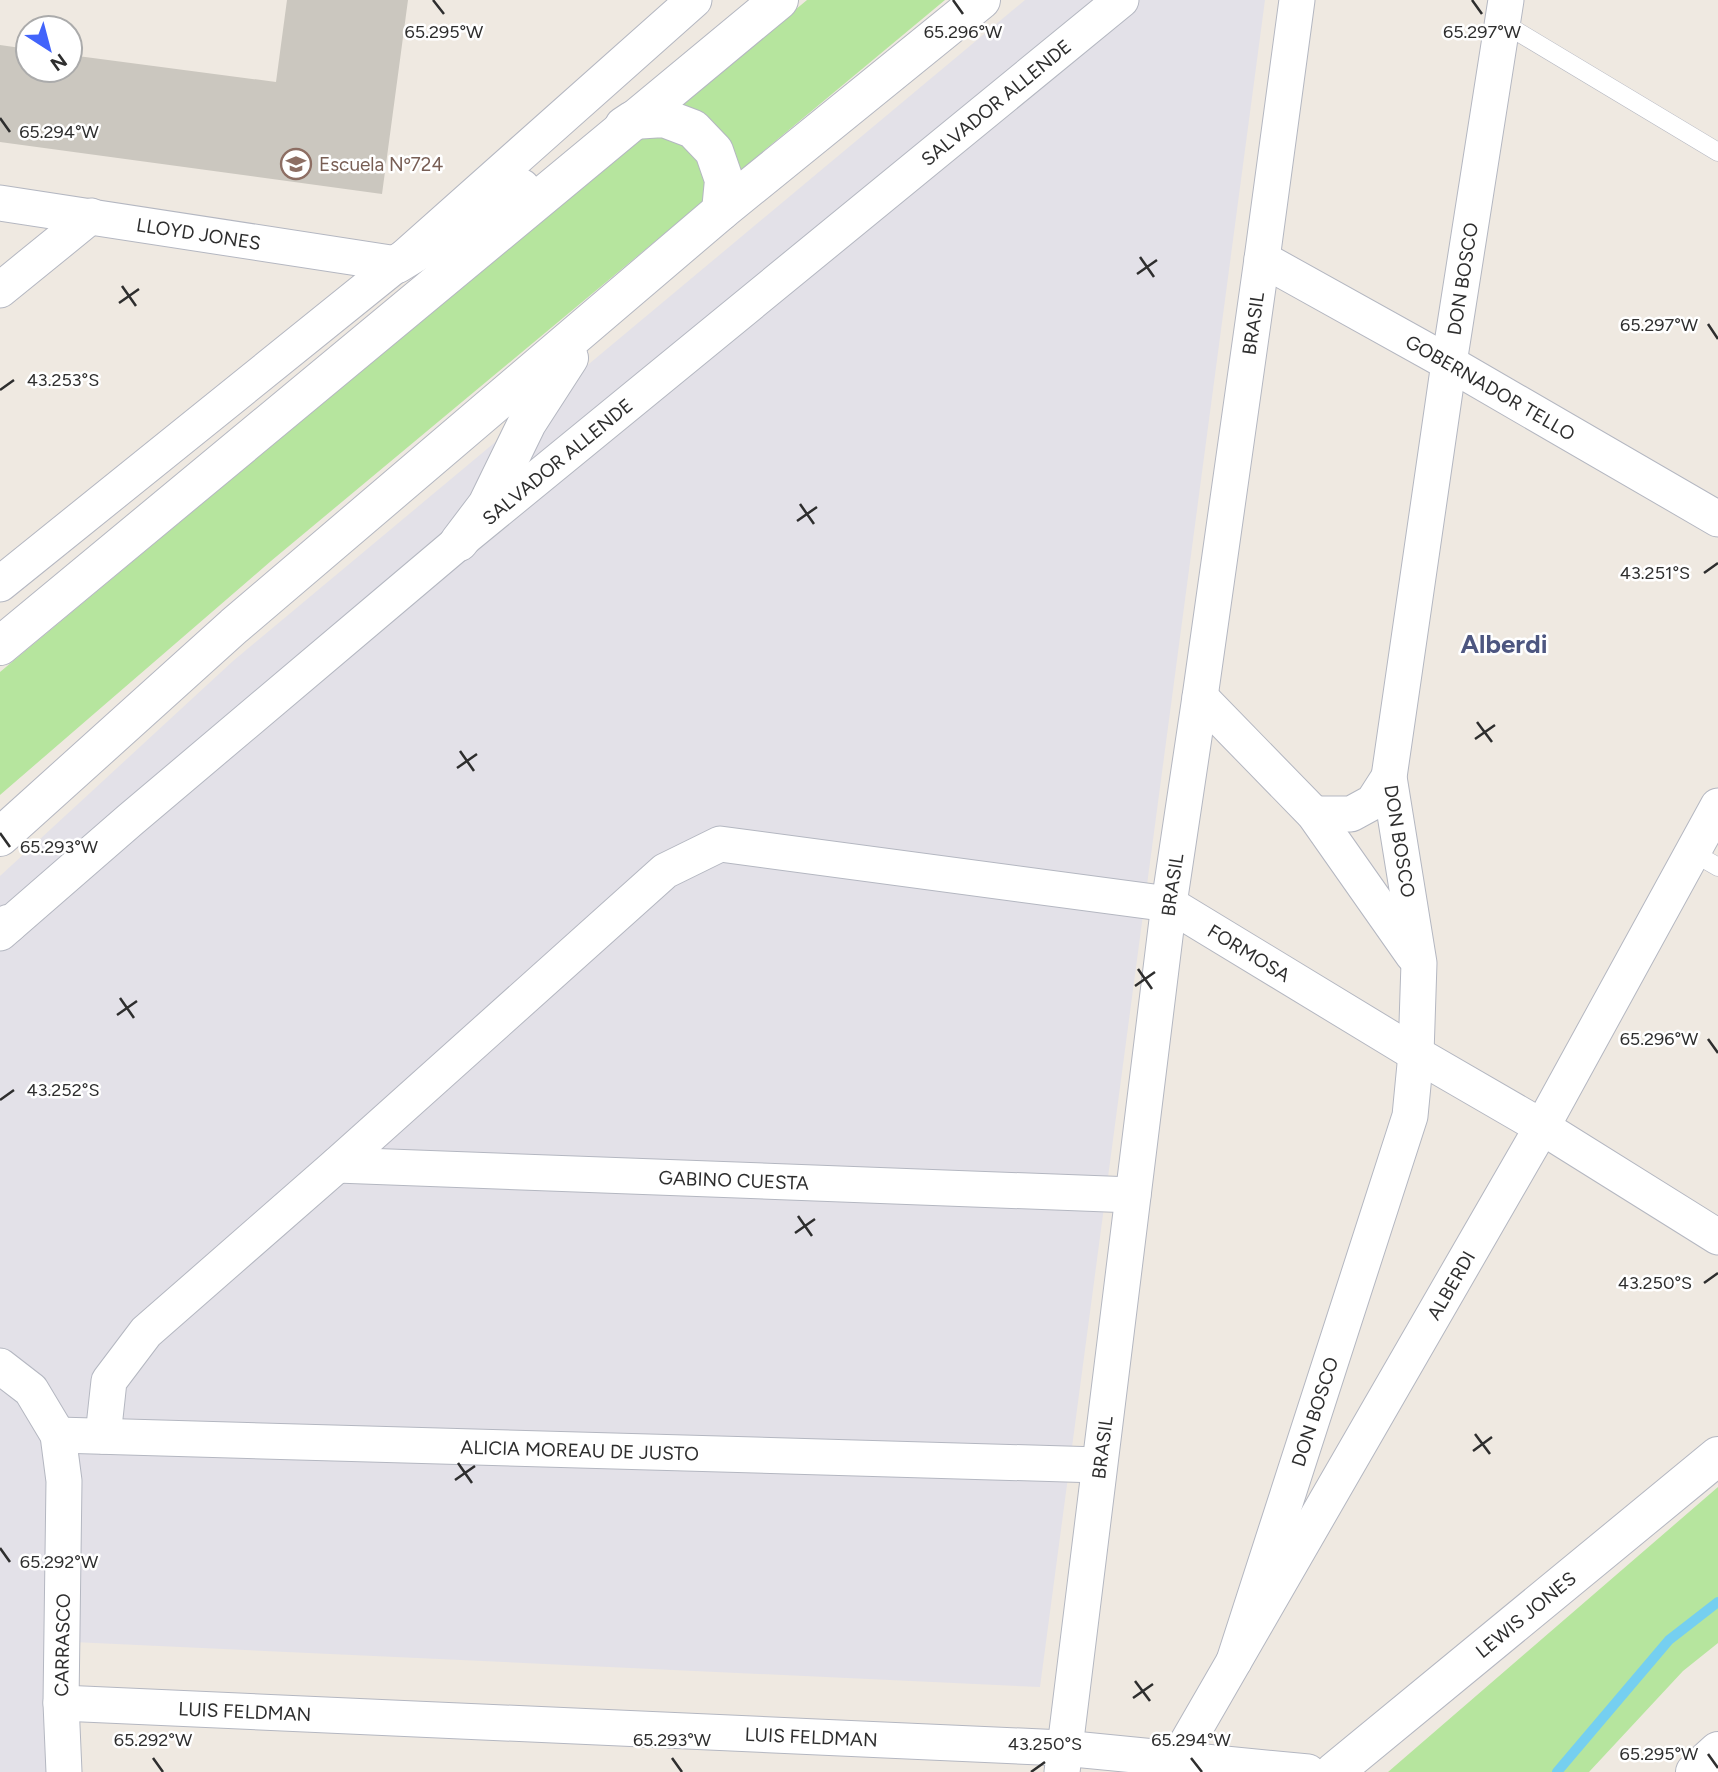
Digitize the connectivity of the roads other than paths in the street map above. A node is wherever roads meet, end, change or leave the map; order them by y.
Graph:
1 (694, 0) edge
2 (779, 0) edge
3 (981, 0) edge
4 (1121, 0) edge
5 (1297, 0) edge
6 (1505, 12) edge
7 (633, 120) junction
8 (1718, 152) edge
9 (0, 203) edge
10 (721, 211) junction
11 (91, 216) junction
12 (1262, 259) junction
13 (397, 264) junction
14 (0, 290) edge
15 (591, 324) junction
16 (1449, 363) junction
17 (1718, 519) edge
18 (459, 542) junction
19 (0, 584) edge
20 (0, 646) edge
21 (1200, 697) junction
22 (1389, 777) junction
23 (1718, 806) edge
24 (1314, 814) junction
25 (0, 837) edge
26 (1705, 859) edge
27 (1169, 904) junction
28 (3, 928) edge
29 (1419, 963) junction
30 (1416, 1054) junction
31 (1542, 1127) junction
32 (337, 1164) junction
33 (1133, 1195) junction
34 (1718, 1237) edge
35 (0, 1366) edge
36 (58, 1435) junction
37 (103, 1436) junction
38 (1718, 1456) edge
39 (1099, 1465) junction
40 (1234, 1661) junction
41 (61, 1703) junction
42 (1718, 1751) edge
43 (1063, 1760) edge
44 (1177, 1760) junction
45 (64, 1772) edge
46 (1308, 1772) edge
47 (1334, 1772) edge
48 (1695, 1772) edge

1 - 13 street
2 - 7 main road
3 - 10 main road
4 - 18 street, SALVADOR ALLENDE
5 - 12 street, BRASIL
6 - 8 lane
6 - 16 street, DON BOSCO
7 - 10 main road
7 - 13 main road
7 - 20 main road
9 - 11 street, LLOYD JONES
10 - 15 main road
11 - 13 street, LLOYD JONES
11 - 14 street
12 - 16 street, GOBERNADOR TELLO
12 - 21 street, BRASIL
13 - 19 street
15 - 18 main road
15 - 25 main road
16 - 17 street, GOBERNADOR TELLO
16 - 22 street, DON BOSCO
18 - 28 street, SALVADOR ALLENDE
21 - 24 street
21 - 27 street, BRASIL
22 - 24 street
22 - 29 street, DON BOSCO
23 - 26 street, ALBERDI
24 - 29 street
26 - 31 street, ALBERDI
27 - 30 street, FORMOSA
27 - 32 street, FORMOSA
27 - 33 street, BRASIL
29 - 30 street, DON BOSCO
30 - 31 street, FORMOSA
30 - 40 street, DON BOSCO
31 - 34 street, FORMOSA
31 - 40 street, ALBERDI
32 - 33 street, GABINO CUESTA
32 - 37 street
33 - 39 street, BRASIL
35 - 36 street
36 - 37 street, ALICIA MOREAU DE JUSTO
36 - 41 street, CARRASCO
37 - 39 street, ALICIA MOREAU DE JUSTO
38 - 47 main road, LEWIS JONES
39 - 43 street, BRASIL
40 - 44 street, ALBERDI
41 - 43 street, LUIS FELDMAN
41 - 45 street, CARRASCO
42 - 48 main road
43 - 44 street, LUIS FELDMAN
44 - 46 street, LUIS FELDMAN

